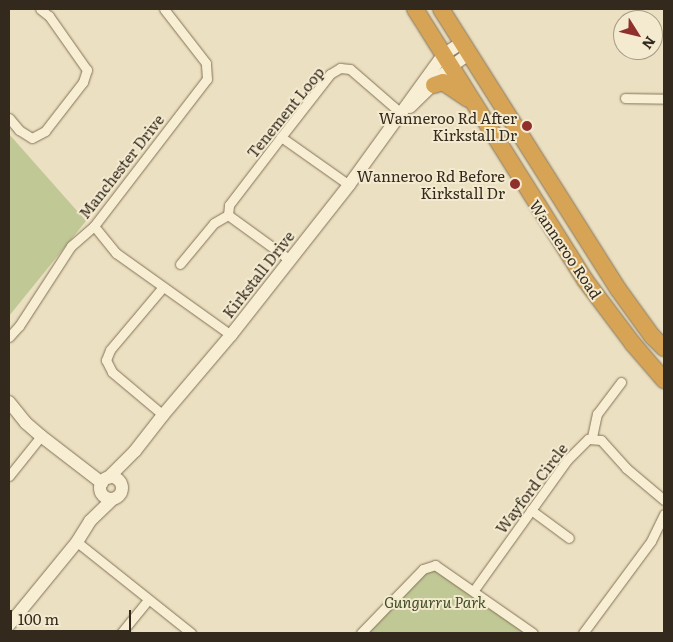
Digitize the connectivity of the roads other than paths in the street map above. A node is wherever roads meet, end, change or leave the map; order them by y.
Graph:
1 (40, 9) edge
2 (164, 9) edge
3 (415, 9) edge
4 (441, 9) edge
5 (466, 48) junction
6 (448, 60) junction
7 (434, 84) junction
8 (625, 98) dead end
9 (664, 99) edge
10 (478, 106) junction
11 (402, 114) junction
12 (9, 118) edge
13 (282, 137) junction
14 (349, 185) junction
15 (228, 215) junction
16 (94, 226) junction
17 (290, 260) junction
18 (180, 264) dead end
19 (162, 286) junction
20 (231, 335) junction
21 (9, 337) edge
22 (664, 348) edge
23 (664, 380) edge
24 (621, 382) dead end
25 (9, 402) edge
26 (163, 415) junction
27 (41, 436) junction
28 (592, 438) junction
29 (135, 451) junction
30 (9, 476) edge
31 (104, 484) junction
32 (122, 484) junction
33 (112, 500) junction
34 (664, 500) edge
35 (531, 510) junction
36 (664, 514) edge
37 (90, 521) junction
38 (569, 538) dead end
39 (77, 542) junction
40 (474, 590) junction
41 (148, 600) junction
42 (9, 625) edge
43 (121, 633) edge
44 (191, 633) edge
45 (361, 633) edge
46 (533, 633) edge
47 (583, 633) edge

1 - 12 street
2 - 16 street, Manchester Drive
3 - 6 highway, Wanneroo Road
4 - 5 highway, Wanneroo Road
5 - 6 street, Kirkstall Drive
5 - 22 highway, Wanneroo Road
6 - 7 street, Kirkstall Drive
6 - 10 highway, Wanneroo Road
6 - 11 street, Kirkstall Drive
7 - 10 highway
7 - 11 street, Kirkstall Drive
8 - 9 street
10 - 23 highway, Wanneroo Road
11 - 13 street, Tenement Loop
11 - 14 street, Kirkstall Drive
13 - 14 street
13 - 15 street, Tenement Loop
14 - 17 street, Kirkstall Drive
15 - 17 street
15 - 18 street, Tenement Loop
16 - 19 street
16 - 21 street, Manchester Drive
17 - 20 street, Kirkstall Drive
19 - 20 street
19 - 26 street
20 - 26 street, Kirkstall Drive
24 - 28 street
25 - 27 street
26 - 29 street, Kirkstall Drive
27 - 30 street
27 - 31 street
28 - 34 street
28 - 35 street, Wayford Circle
29 - 31 street, Kirkstall Drive
29 - 32 street, Kirkstall Drive
31 - 32 street
31 - 33 street
31 - 37 street, Kirkstall Drive
32 - 33 street
33 - 37 street, Kirkstall Drive
35 - 38 street
35 - 40 street, Wayford Circle
36 - 47 street
37 - 39 street, Kirkstall Drive
39 - 41 street
39 - 42 street, Kirkstall Drive
40 - 45 street
40 - 46 street
41 - 43 street
41 - 44 street

